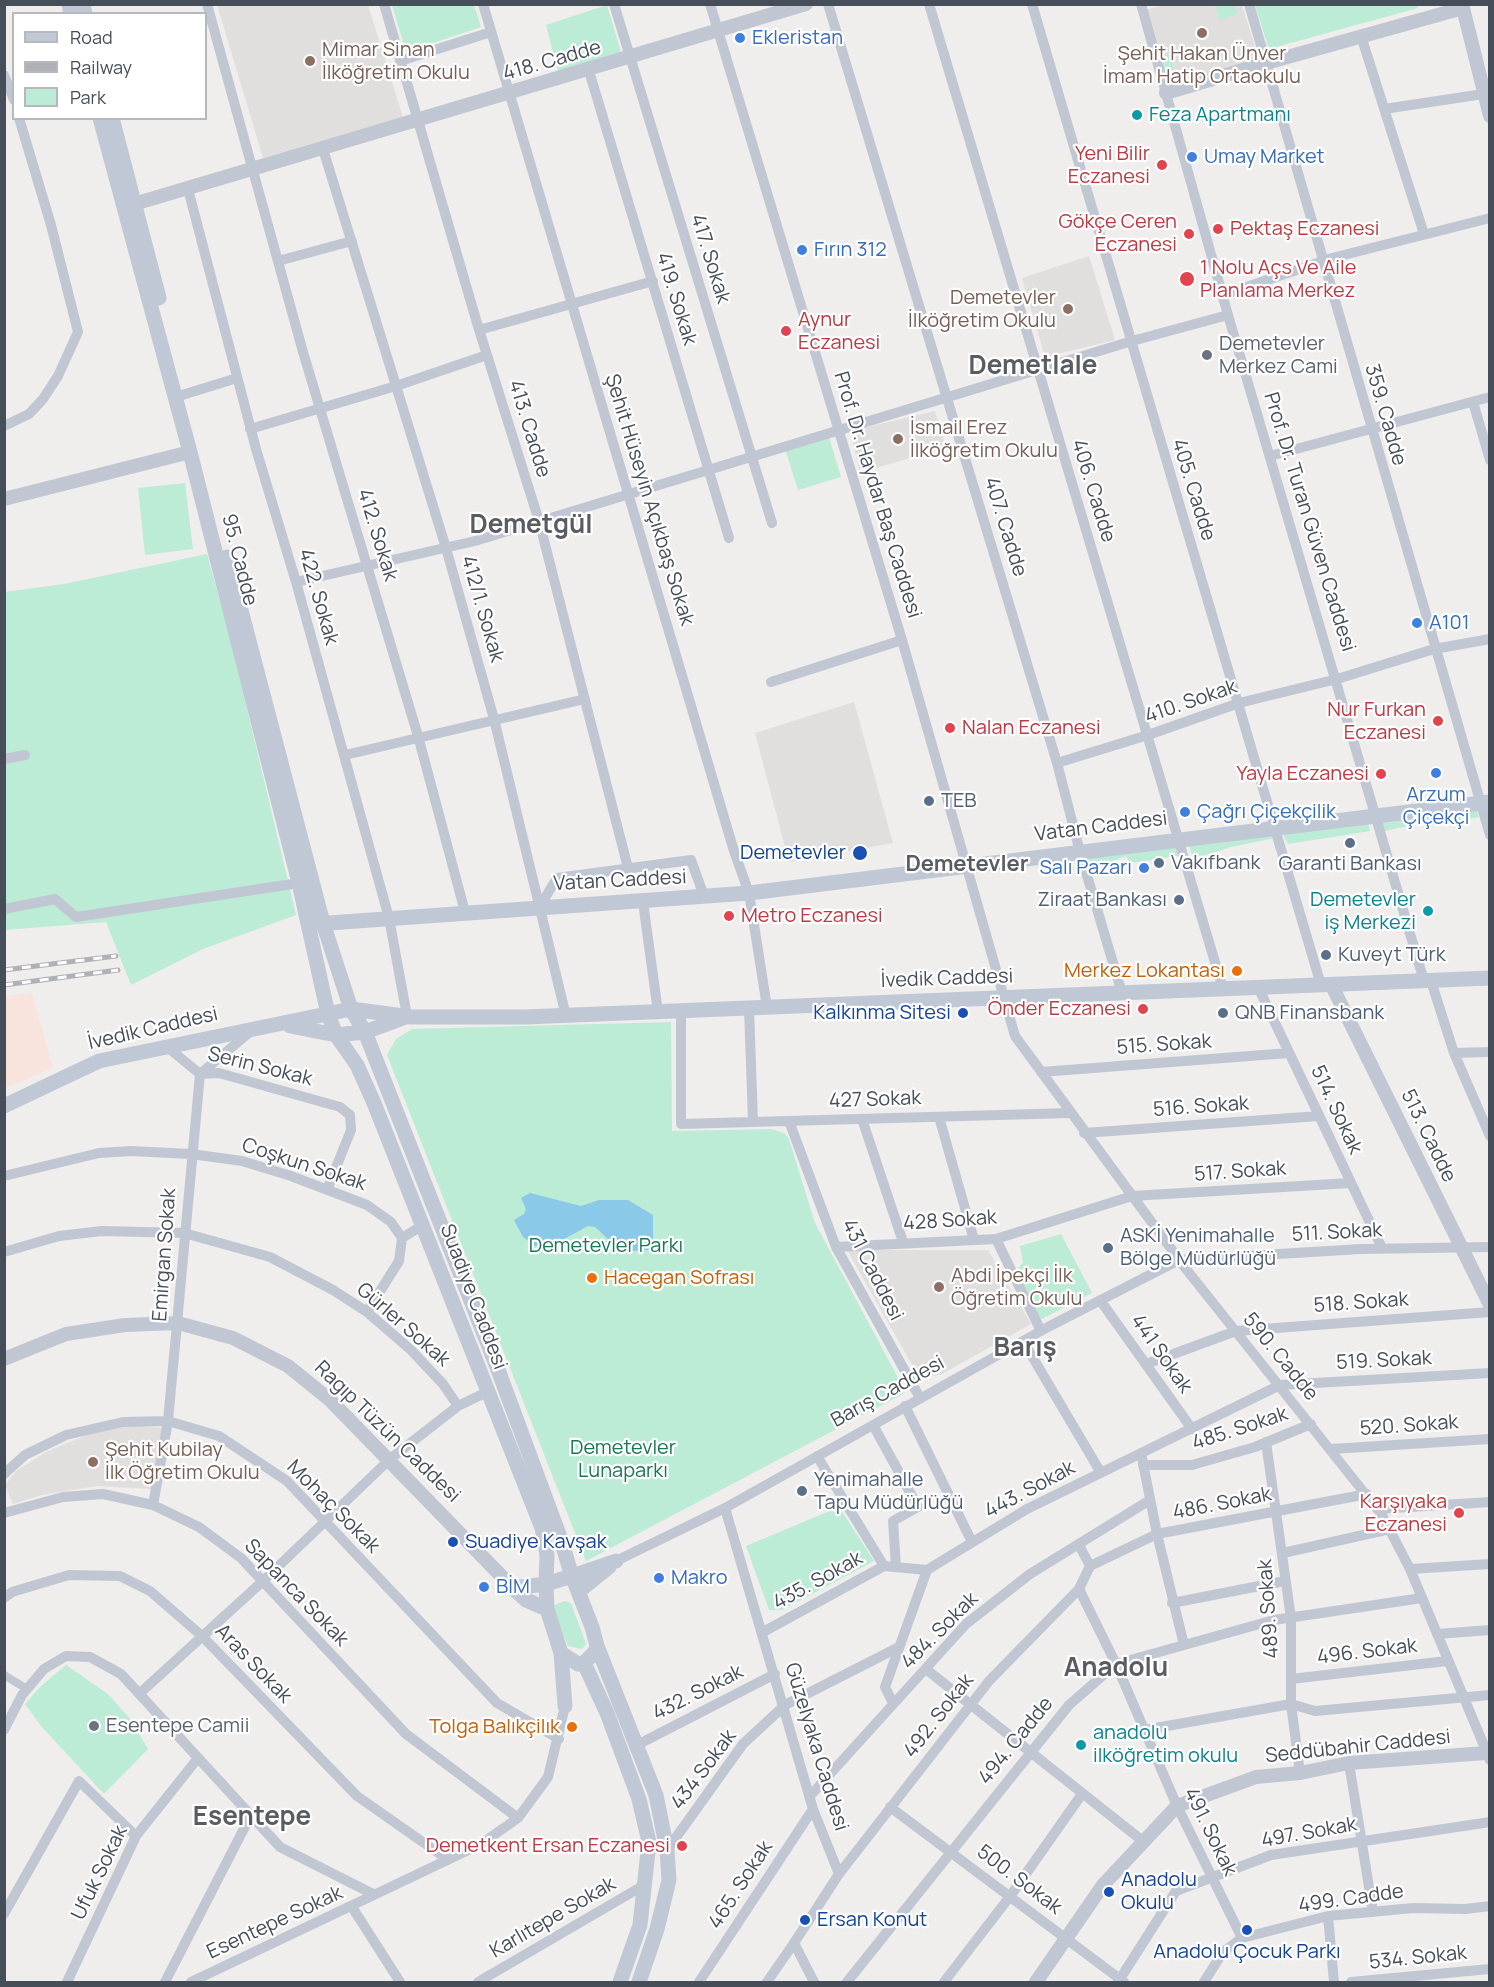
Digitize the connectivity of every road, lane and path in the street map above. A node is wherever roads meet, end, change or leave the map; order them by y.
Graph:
1 (207, 4) edge
2 (384, 4) edge
3 (483, 4) edge
4 (614, 4) edge
5 (710, 4) edge
6 (806, 4) edge
7 (828, 4) edge
8 (928, 4) edge
9 (1032, 4) edge
10 (1249, 4) edge
11 (1145, 5) edge
12 (1463, 6) edge
13 (718, 31) junction
14 (491, 32) junction
15 (1361, 36) junction
16 (630, 59) junction
17 (400, 61) junction
18 (1266, 63) junction
19 (588, 71) junction
20 (4, 75) edge
21 (1166, 93) junction
22 (510, 94) junction
23 (1487, 94) edge
24 (12, 95) edge
25 (1384, 109) junction
26 (1490, 116) edge
27 (20, 120) edge
28 (101, 120) edge
29 (112, 120) edge
30 (417, 121) junction
31 (323, 149) junction
32 (253, 169) junction
33 (188, 189) junction
34 (129, 205) junction
35 (1490, 218) edge
36 (1424, 234) junction
37 (352, 241) junction
38 (278, 261) junction
39 (1322, 261) junction
40 (652, 281) junction
41 (1223, 295) junction
42 (572, 303) junction
43 (1228, 315) junction
44 (479, 330) junction
45 (1132, 341) junction
46 (487, 355) junction
47 (1038, 370) junction
48 (237, 378) junction
49 (396, 386) junction
50 (179, 396) junction
51 (946, 397) junction
52 (1490, 397) edge
53 (1473, 402) junction
54 (320, 409) junction
55 (4, 426) edge
56 (250, 429) junction
57 (839, 429) junction
58 (1370, 429) junction
59 (194, 451) junction
60 (751, 456) junction
61 (1270, 456) junction
62 (1490, 459) edge
63 (708, 469) junction
64 (627, 494) junction
65 (4, 499) edge
66 (539, 521) junction
67 (772, 523) dead end
68 (729, 538) dead end
69 (446, 548) junction
70 (367, 566) junction
71 (296, 582) junction
72 (1490, 639) edge
73 (902, 640) junction
74 (1434, 649) junction
75 (1337, 679) junction
76 (771, 682) dead end
77 (585, 699) junction
78 (1239, 703) junction
79 (494, 719) junction
80 (1148, 735) junction
81 (418, 736) junction
82 (25, 755) dead end
83 (345, 755) junction
84 (4, 759) edge
85 (1057, 763) junction
86 (1485, 802) edge
87 (1375, 814) junction
88 (1275, 828) junction
89 (1490, 835) edge
90 (1178, 839) junction
91 (1080, 852) junction
92 (967, 865) junction
93 (628, 868) junction
94 (299, 883) junction
95 (749, 893) junction
96 (704, 896) junction
97 (643, 902) junction
98 (540, 906) junction
99 (4, 909) edge
100 (465, 912) junction
101 (389, 918) junction
102 (316, 924) junction
103 (1490, 978) edge
104 (1427, 981) junction
105 (1326, 985) junction
106 (1258, 987) junction
107 (1223, 989) junction
108 (1122, 993) junction
109 (1005, 998) junction
110 (767, 1007) junction
111 (749, 1008) junction
112 (351, 1009) junction
113 (681, 1011) junction
114 (658, 1012) junction
115 (328, 1014) junction
116 (407, 1016) junction
117 (567, 1016) junction
118 (284, 1025) junction
119 (251, 1030) junction
120 (364, 1032) junction
121 (336, 1035) junction
122 (166, 1046) junction
123 (1490, 1052) edge
124 (1289, 1053) junction
125 (1454, 1053) junction
126 (1041, 1072) junction
127 (200, 1074) junction
128 (4, 1106) edge
129 (1070, 1113) junction
130 (1319, 1116) junction
131 (939, 1117) junction
132 (1485, 1117) edge
133 (862, 1119) junction
134 (789, 1121) junction
135 (753, 1122) junction
136 (1084, 1133) junction
137 (1490, 1136) edge
138 (191, 1154) junction
139 (4, 1176) edge
140 (1351, 1183) junction
141 (327, 1190) junction
142 (1132, 1196) junction
143 (423, 1225) junction
144 (184, 1233) junction
145 (402, 1238) junction
146 (996, 1239) junction
147 (974, 1240) junction
148 (903, 1242) junction
149 (836, 1247) junction
150 (1461, 1247) junction
151 (1490, 1247) edge
152 (1382, 1248) junction
153 (4, 1252) edge
154 (1179, 1260) junction
155 (1100, 1300) junction
156 (1490, 1305) edge
157 (367, 1312) junction
158 (1490, 1312) edge
159 (178, 1323) junction
160 (1041, 1331) junction
161 (1236, 1331) junction
162 (1023, 1341) junction
163 (4, 1359) edge
164 (1146, 1364) junction
165 (1490, 1373) edge
166 (1280, 1385) junction
167 (487, 1392) junction
168 (920, 1398) junction
169 (458, 1406) junction
170 (905, 1406) junction
171 (168, 1421) junction
172 (1311, 1424) junction
173 (873, 1425) junction
174 (1192, 1428) junction
175 (1490, 1439) edge
176 (1266, 1442) junction
177 (1331, 1449) junction
178 (1141, 1453) junction
179 (817, 1456) junction
180 (390, 1459) junction
181 (1143, 1465) junction
182 (1101, 1473) junction
183 (4, 1474) edge
184 (1366, 1494) junction
185 (1150, 1500) junction
186 (1490, 1502) edge
187 (153, 1505) junction
188 (725, 1509) junction
189 (1378, 1509) junction
190 (1277, 1512) junction
191 (4, 1513) edge
192 (325, 1521) junction
193 (1390, 1529) junction
194 (1157, 1534) junction
195 (972, 1542) junction
196 (1079, 1545) junction
197 (1283, 1552) junction
198 (616, 1562) junction
199 (1490, 1564) edge
200 (890, 1566) junction
201 (1090, 1566) junction
202 (1410, 1569) junction
203 (927, 1570) junction
204 (572, 1576) junction
205 (263, 1581) junction
206 (1285, 1581) junction
207 (546, 1584) junction
208 (513, 1588) junction
209 (1079, 1589) junction
210 (579, 1592) junction
211 (4, 1598) edge
212 (1422, 1598) junction
213 (1172, 1603) junction
214 (547, 1609) junction
215 (1291, 1618) junction
216 (1490, 1630) edge
217 (763, 1632) junction
218 (1437, 1635) junction
219 (202, 1636) junction
220 (1184, 1645) junction
221 (597, 1646) junction
222 (900, 1647) junction
223 (561, 1653) junction
224 (1447, 1661) junction
225 (581, 1663) junction
226 (1116, 1664) junction
227 (927, 1670) junction
228 (775, 1674) junction
229 (4, 1675) edge
230 (1291, 1679) junction
231 (27, 1689) junction
232 (139, 1694) junction
233 (1490, 1695) edge
234 (1462, 1697) junction
235 (893, 1703) junction
236 (971, 1704) junction
237 (1291, 1704) junction
238 (785, 1705) junction
239 (565, 1706) junction
240 (4, 1730) edge
241 (1144, 1730) junction
242 (559, 1739) junction
243 (637, 1745) junction
244 (1029, 1753) junction
245 (1488, 1756) edge
246 (198, 1758) junction
247 (1349, 1763) junction
248 (1300, 1773) junction
249 (1082, 1794) junction
250 (810, 1796) junction
251 (1177, 1806) junction
252 (891, 1807) junction
253 (813, 1809) junction
254 (251, 1815) junction
255 (518, 1818) junction
256 (1490, 1822) edge
257 (136, 1836) junction
258 (1363, 1841) junction
259 (1144, 1842) junction
260 (667, 1850) junction
261 (950, 1851) junction
262 (447, 1859) junction
263 (839, 1874) junction
264 (1212, 1878) junction
265 (646, 1884) junction
266 (373, 1894) junction
267 (1011, 1895) junction
268 (1490, 1906) edge
269 (352, 1907) junction
270 (1373, 1912) junction
271 (4, 1914) edge
272 (1328, 1916) junction
273 (1242, 1938) junction
274 (1066, 1939) junction
275 (794, 1943) junction
276 (1490, 1969) edge
277 (1120, 1982) edge
278 (67, 1983) edge
279 (165, 1983) edge
280 (191, 1983) edge
281 (400, 1983) edge
282 (478, 1983) edge
283 (620, 1983) edge
284 (639, 1983) edge
285 (699, 1983) edge
286 (767, 1983) edge
287 (814, 1983) edge
288 (847, 1983) edge
289 (944, 1983) edge
290 (1036, 1983) edge
291 (1204, 1983) edge
292 (1334, 1983) edge
293 (1351, 1983) edge

1 - 32 street, 412. Sokak
2 - 17 street, 413. Cadde
3 - 14 street, Şehit Hüseyin Açıkbaş Sokak
4 - 16 street, 417. Sokak
5 - 13 street, Prof. Dr. Haydar Baş Caddesi
6 - 13 street, 418. Cadde
7 - 51 street, 407. Cadde
8 - 47 street, 406. Cadde
9 - 45 street, 405. Cadde
10 - 18 street, 359. Cadde
11 - 21 street, Prof. Dr. Turan Güven Caddesi
12 - 15 street
12 - 23 street
13 - 16 street, 418. Cadde
13 - 57 street, Prof. Dr. Haydar Baş Caddesi
14 - 17 street
14 - 22 street, Şehit Hüseyin Açıkbaş Sokak
15 - 18 street
15 - 25 street
16 - 19 street, 418. Cadde
16 - 60 street, 417. Sokak
17 - 30 street, 413. Cadde
18 - 21 street
18 - 39 street, 359. Cadde
19 - 22 street, 418. Cadde
19 - 40 street, 419. Sokak
20 - 24 street
21 - 41 street, Prof. Dr. Turan Güven Caddesi
22 - 30 street, 418. Cadde
22 - 42 street, Şehit Hüseyin Açıkbaş Sokak
23 - 25 street
23 - 26 street
25 - 36 street
27 - 55 street
28 - 34 main road, 95. Cadde
29 - 34 main road, 95. Cadde
30 - 31 street, 418. Cadde
30 - 44 street, 413. Cadde
31 - 32 street, 418. Cadde
31 - 37 street, 412/1. Sokak
32 - 33 street, 418. Cadde
32 - 38 street, 412. Sokak
33 - 34 street, 418. Cadde
33 - 48 street, 422. Sokak
34 - 50 main road, 95. Cadde
35 - 36 street
36 - 39 street
37 - 38 street
37 - 49 street, 412/1. Sokak
38 - 54 street, 412. Sokak
39 - 41 street
39 - 58 street, 359. Cadde
40 - 42 street
40 - 63 street, 419. Sokak
41 - 43 street, Prof. Dr. Turan Güven Caddesi
42 - 44 street
42 - 64 street, Şehit Hüseyin Açıkbaş Sokak
43 - 45 street
43 - 61 street, Prof. Dr. Turan Güven Caddesi
44 - 46 street, 413. Cadde
45 - 47 street
45 - 78 street, 405. Cadde
46 - 49 street
46 - 66 street, 413. Cadde
47 - 51 street
47 - 80 street, 406. Cadde
48 - 50 street
48 - 56 street, 422. Sokak
49 - 54 street
49 - 69 street, 412/1. Sokak
50 - 59 main road, 95. Cadde
51 - 57 street
51 - 85 street, 407. Cadde
52 - 53 street
53 - 58 street
53 - 62 street
54 - 56 street
54 - 70 street, 412. Sokak
56 - 71 street, 422. Sokak
57 - 60 street
57 - 73 street, Prof. Dr. Haydar Baş Caddesi
58 - 61 street
58 - 74 street, 359. Cadde
59 - 65 street
59 - 94 main road, 95. Cadde
59 - 102 main road, 95. Cadde
60 - 63 street
60 - 67 street, 417. Sokak
61 - 75 street, Prof. Dr. Turan Güven Caddesi
63 - 64 street
63 - 68 street, 419. Sokak
64 - 66 street
64 - 95 street, Şehit Hüseyin Açıkbaş Sokak
66 - 69 street
66 - 77 street, 413. Cadde
69 - 70 street
69 - 79 street, 412/1. Sokak
70 - 71 street
70 - 81 street, 412. Sokak
71 - 83 street, 422. Sokak
72 - 74 street, 410. Sokak
73 - 76 street
73 - 92 street, Prof. Dr. Haydar Baş Caddesi
74 - 75 street, 410. Sokak
74 - 86 street, 359. Cadde
75 - 78 street, 410. Sokak
75 - 87 street, Prof. Dr. Turan Güven Caddesi
77 - 79 street
77 - 93 street, 413. Cadde
78 - 80 street, 410. Sokak
78 - 88 street, 405. Cadde
79 - 81 street
79 - 98 street, 412/1. Sokak
80 - 85 street, 410. Sokak
80 - 90 street, 406. Cadde
81 - 83 street
81 - 100 street, 412. Sokak
82 - 84 street
83 - 101 street, 422. Sokak
85 - 91 street, 407. Cadde
86 - 87 main road, Vatan Caddesi
86 - 89 street, 359. Cadde
87 - 88 main road, Vatan Caddesi
87 - 104 street, Prof. Dr. Turan Güven Caddesi
88 - 90 main road, Vatan Caddesi
88 - 105 street, 405. Cadde
90 - 91 main road, Vatan Caddesi
90 - 107 street, 406. Cadde
91 - 92 main road, Vatan Caddesi
91 - 108 street, 407. Cadde
92 - 95 main road, Vatan Caddesi
92 - 109 street, Prof. Dr. Haydar Baş Caddesi
93 - 96 street
93 - 98 street
94 - 99 street
94 - 102 main road, 95. Cadde
95 - 96 main road, Vatan Caddesi
95 - 110 street, Şehit Hüseyin Açıkbaş Sokak
96 - 97 main road, Vatan Caddesi
97 - 98 main road, Vatan Caddesi
97 - 114 street
98 - 100 main road, Vatan Caddesi
98 - 117 street, 412/1. Sokak
100 - 101 main road, Vatan Caddesi
101 - 102 main road, Vatan Caddesi
101 - 116 street, 422. Sokak
102 - 112 main road, 95. Cadde
102 - 115 main road, 95. Cadde
103 - 104 main road, İvedik Caddesi
104 - 105 main road, İvedik Caddesi
104 - 125 street, Prof. Dr. Turan Güven Caddesi
105 - 106 main road, İvedik Caddesi
105 - 150 street, 513. Cadde
106 - 107 main road, İvedik Caddesi
106 - 124 street, 514. Sokak
107 - 108 main road, İvedik Caddesi
108 - 109 main road, İvedik Caddesi
109 - 110 main road, İvedik Caddesi
109 - 126 street, 590. Cadde
110 - 111 main road, İvedik Caddesi
111 - 113 main road, İvedik Caddesi
111 - 135 street
112 - 115 main road, İvedik Caddesi
112 - 116 main road, İvedik Caddesi
112 - 120 main road
113 - 114 main road, İvedik Caddesi
113 - 135 street, 427 Sokak
114 - 117 main road, İvedik Caddesi
115 - 118 main road, İvedik Caddesi
115 - 121 main road
116 - 117 main road, İvedik Caddesi
116 - 120 main road, İvedik Caddesi
118 - 119 main road, İvedik Caddesi
118 - 121 main road, İvedik Caddesi
119 - 122 main road, İvedik Caddesi
119 - 127 street
120 - 121 main road, İvedik Caddesi
120 - 204 main road, Suadiye Caddesi
121 - 143 main road, Suadiye Caddesi
122 - 127 street, Serin Sokak
122 - 128 main road, İvedik Caddesi
123 - 125 street
124 - 126 street, 515. Sokak
124 - 130 street, 514. Sokak
125 - 132 street, Prof. Dr. Turan Güven Caddesi
126 - 129 street, 590. Cadde
127 - 138 street, Emirgan Sokak
127 - 141 street, Serin Sokak
129 - 131 street, 427 Sokak
129 - 136 street, 590. Cadde
130 - 136 street, 516. Sokak
130 - 140 street, 514. Sokak
131 - 133 street, 427 Sokak
131 - 147 street
132 - 137 street, Prof. Dr. Turan Güven Caddesi
133 - 134 street, 427 Sokak
133 - 148 street
134 - 135 street, 427 Sokak
134 - 149 street, 431 Caddesi
136 - 142 street, 590. Cadde
138 - 139 street, Coşkun Sokak
138 - 141 street, Coşkun Sokak
138 - 144 street, Emirgan Sokak
140 - 142 street, 517. Sokak
140 - 152 street, 514. Sokak
141 - 145 street, Coşkun Sokak
142 - 146 street, 428 Sokak
142 - 154 street, 590. Cadde
143 - 145 street
143 - 167 main road, Suadiye Caddesi
144 - 153 street, Gürler Sokak
144 - 157 street, Gürler Sokak
144 - 159 street, Emirgan Sokak
145 - 157 street
146 - 147 street, 428 Sokak
146 - 160 street
147 - 148 street, 428 Sokak
148 - 149 street, 428 Sokak
149 - 168 street, 431 Caddesi
150 - 151 street
150 - 152 street, 511. Sokak
150 - 156 street, 513. Cadde
152 - 154 street, 511. Sokak
154 - 155 street, Barış Caddesi
154 - 161 street, 590. Cadde
155 - 160 street, Barış Caddesi
155 - 164 street, 441 Sokak
157 - 169 street, Gürler Sokak
158 - 161 street, 518. Sokak
159 - 163 street, Ragıp Tüzün Caddesi
159 - 171 street, Emirgan Sokak
159 - 180 street, Ragıp Tüzün Caddesi
160 - 162 street, Barış Caddesi
161 - 164 street, 518. Sokak
161 - 166 street, 590. Cadde
162 - 168 street, Barış Caddesi
162 - 182 street
164 - 174 street, 441 Sokak
165 - 166 street, 519. Sokak
166 - 172 street, 590. Cadde
166 - 174 street, 443. Sokak
167 - 169 street
167 - 207 main road, Suadiye Caddesi
168 - 170 street, Barış Caddesi
169 - 180 street
170 - 173 street, Barış Caddesi
170 - 195 street
171 - 183 street, Mohaç Sokak
171 - 187 street, Emirgan Sokak
171 - 192 street, Mohaç Sokak
172 - 176 street, 485. Sokak
172 - 177 street, 590. Cadde
173 - 179 street, Barış Caddesi
173 - 200 street
174 - 178 street, 443. Sokak
175 - 177 street, 520. Sokak
176 - 181 street, 485. Sokak
176 - 190 street, 489. Sokak
177 - 184 street, 590. Cadde
178 - 181 street
178 - 182 street, 443. Sokak
179 - 188 street, Barış Caddesi
179 - 200 street
180 - 192 street
180 - 208 street, Ragıp Tüzün Caddesi
181 - 185 street
182 - 195 street, 443. Sokak
184 - 189 street, 590. Cadde
184 - 190 street, 486. Sokak
185 - 194 street
185 - 196 street, 484. Sokak
186 - 189 street
187 - 191 street, Sapanca Sokak
187 - 205 street, Sapanca Sokak
188 - 198 street, Barış Caddesi
188 - 217 street, Güzelyaka Caddesi
189 - 193 street, 590. Cadde
190 - 194 street, 486. Sokak
190 - 197 street, 489. Sokak
192 - 205 street
192 - 242 street, Mohaç Sokak
193 - 197 street
193 - 202 street, 590. Cadde
194 - 201 street, 486. Sokak
194 - 213 street
195 - 203 street, 443. Sokak
196 - 201 street
196 - 227 street, 484. Sokak
197 - 206 street, 489. Sokak
198 - 204 main road, Barış Caddesi
198 - 210 main road, Barış Caddesi
199 - 202 street
200 - 203 street, 435. Sokak
200 - 217 street, 435. Sokak
201 - 209 street
202 - 212 street, 590. Cadde
203 - 222 street
204 - 207 main road
204 - 210 main road, Suadiye Caddesi
205 - 219 street
205 - 255 street, Sapanca Sokak
206 - 213 street
206 - 215 street, 489. Sokak
207 - 208 main road
207 - 214 main road, Suadiye Caddesi
208 - 214 main road, Ragıp Tüzün Caddesi
209 - 226 street, 491. Sokak
209 - 236 street, 492. Sokak
210 - 221 main road, Suadiye Caddesi
211 - 219 street, Aras Sokak
212 - 215 street, 494. Cadde
212 - 218 street, 590. Cadde
213 - 220 street
214 - 223 main road, Suadiye Caddesi
215 - 220 street, 494. Cadde
215 - 230 street, 489. Sokak
216 - 218 street
217 - 228 street, Güzelyaka Caddesi
218 - 224 street, 590. Cadde
219 - 232 street
219 - 262 street, Aras Sokak
220 - 226 street, 494. Cadde
221 - 225 main road
221 - 243 main road, Suadiye Caddesi
222 - 235 street
222 - 238 street, 434 Sokak
223 - 225 main road
223 - 239 main road
224 - 230 street, 496. Sokak
224 - 234 street, 590. Cadde
225 - 239 main road
225 - 265 main road
226 - 241 street, 491. Sokak
226 - 244 street, 494. Cadde
227 - 235 street, 484. Sokak
227 - 236 street
228 - 238 street, Güzelyaka Caddesi
228 - 243 street, 432. Sokak
229 - 231 street
230 - 237 street, 489. Sokak
231 - 232 street
231 - 240 street
232 - 246 street
233 - 234 street
234 - 237 street
234 - 245 street, 590. Cadde
235 - 250 street, 484. Sokak
236 - 244 street
236 - 252 street, 492. Sokak
237 - 241 street
237 - 248 street, 489. Sokak
238 - 250 street, Güzelyaka Caddesi
238 - 260 street, 434 Sokak
239 - 242 street
241 - 251 street, 491. Sokak
242 - 255 street
243 - 260 main road, Suadiye Caddesi
244 - 249 street
244 - 261 street, 494. Cadde
245 - 247 street, Seddübahir Caddesi
246 - 254 street
246 - 257 street, Ufuk Sokak
247 - 248 street, Seddübahir Caddesi
247 - 258 street
248 - 251 street, Seddübahir Caddesi
249 - 259 street
249 - 267 street
250 - 253 street, Güzelyaka Caddesi
251 - 259 street, Seddübahir Caddesi
251 - 264 street, 491. Sokak
252 - 261 street, 500. Sokak
252 - 263 street, 492. Sokak
253 - 263 street, Güzelyaka Caddesi
253 - 285 street, 465. Sokak
254 - 266 street
254 - 279 street
255 - 262 street
256 - 258 street, 497. Sokak
257 - 271 street
257 - 278 street, Ufuk Sokak
258 - 264 street, 497. Sokak
258 - 270 street
259 - 274 street, Seddübahir Caddesi
260 - 284 main road, Suadiye Caddesi
261 - 267 street, 500. Sokak
261 - 288 street, 494. Cadde
262 - 266 street
263 - 275 street
264 - 273 street, 491. Sokak
264 - 277 street, 497. Sokak
265 - 282 street, Karlıtepe Sokak
265 - 283 main road
266 - 269 street, Esentepe Sokak
267 - 274 street, 500. Sokak
267 - 289 street
268 - 270 street, 499. Cadde
269 - 280 street, Esentepe Sokak
269 - 281 street
270 - 272 street, 499. Cadde
272 - 273 street, 499. Cadde
272 - 292 street
273 - 291 street, 499. Cadde
274 - 277 street, 500. Sokak
274 - 290 street, Seddübahir Caddesi
275 - 286 street
275 - 287 street
276 - 293 street, 534. Sokak

